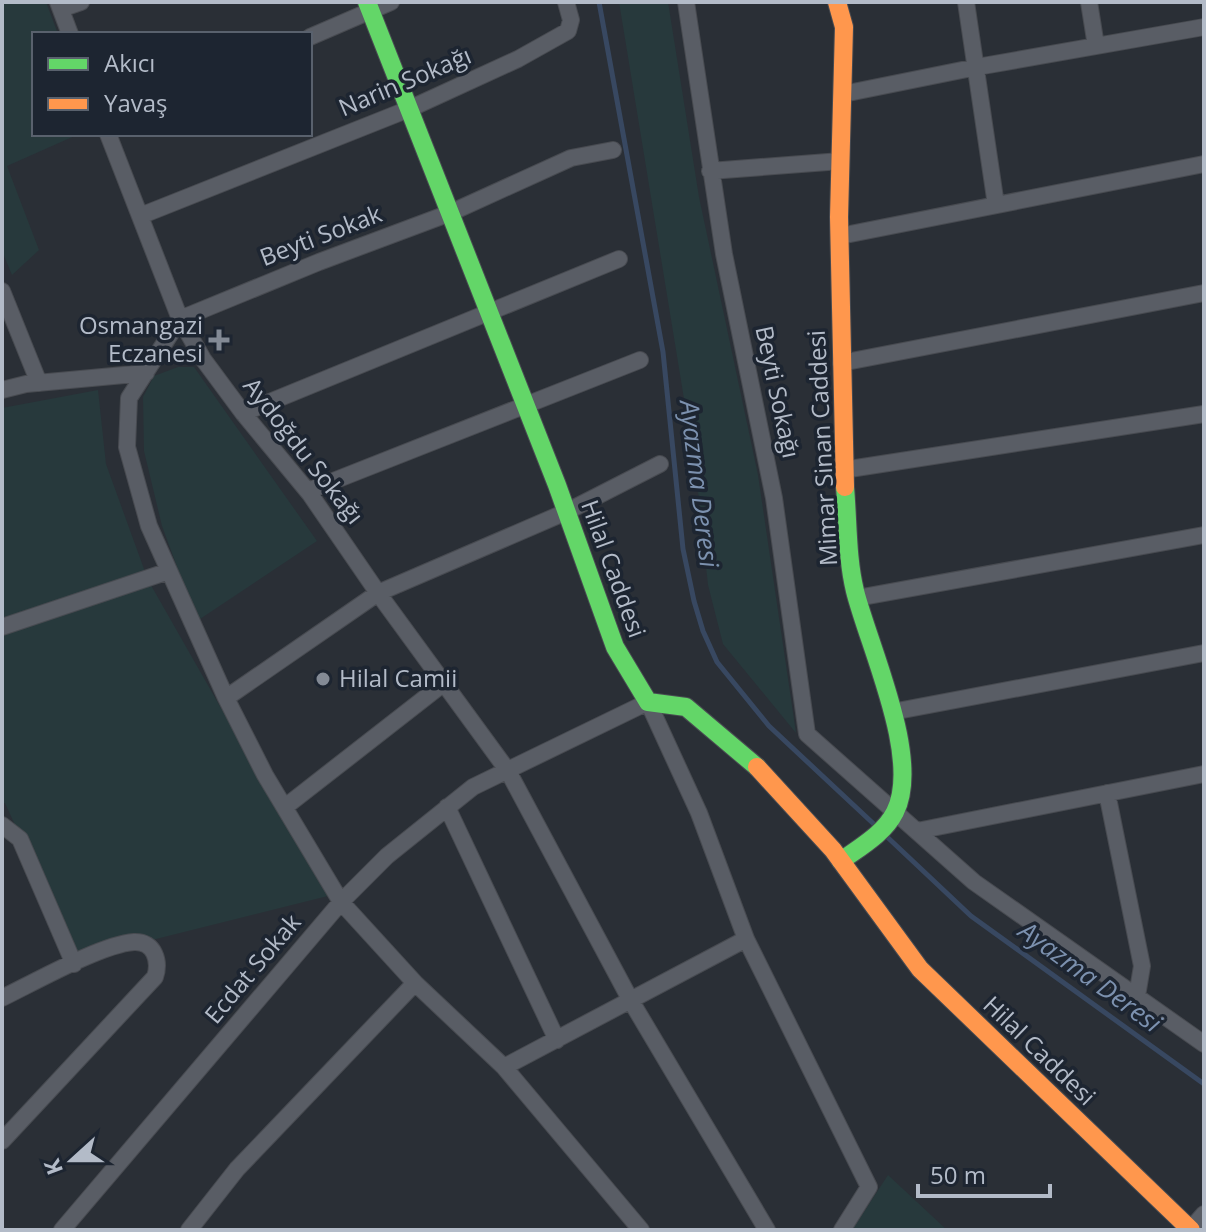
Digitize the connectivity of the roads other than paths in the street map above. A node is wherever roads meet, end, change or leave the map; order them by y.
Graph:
1 (81, 2) edge
2 (391, 2) edge
3 (566, 2) edge
4 (686, 2) edge
5 (837, 2) edge
6 (966, 2) edge
7 (1089, 2) edge
8 (59, 6) edge
9 (369, 7) edge
10 (1204, 27) edge
11 (69, 32) edge
12 (312, 36) edge
13 (1096, 46) junction
14 (977, 67) junction
15 (843, 94) junction
16 (409, 109) junction
17 (109, 136) edge
18 (613, 150) dead end
19 (841, 161) junction
20 (1204, 164) edge
21 (710, 171) junction
22 (996, 205) junction
23 (450, 213) junction
24 (140, 216) junction
25 (840, 236) junction
26 (619, 259) dead end
27 (2, 291) edge
28 (1204, 293) edge
29 (488, 311) junction
30 (180, 319) junction
31 (640, 360) dead end
32 (841, 363) junction
33 (146, 373) junction
34 (39, 383) junction
35 (2, 390) edge
36 (525, 405) junction
37 (243, 413) junction
38 (1204, 414) edge
39 (660, 464) dead end
40 (843, 470) junction
41 (308, 491) junction
42 (566, 512) junction
43 (1204, 535) edge
44 (169, 571) junction
45 (378, 593) junction
46 (857, 598) junction
47 (2, 627) edge
48 (1204, 653) edge
49 (444, 683) junction
50 (226, 698) junction
51 (648, 702) junction
52 (892, 712) junction
53 (508, 771) junction
54 (1204, 774) edge
55 (1107, 793) junction
56 (285, 807) junction
57 (447, 807) junction
58 (891, 817) junction
59 (2, 825) edge
60 (917, 831) junction
61 (841, 861) junction
62 (341, 902) junction
63 (746, 939) junction
64 (74, 964) junction
65 (415, 983) junction
66 (1137, 996) junction
67 (2, 998) edge
68 (631, 1001) junction
69 (557, 1040) junction
70 (1204, 1044) edge
71 (504, 1067) junction
72 (2, 1141) edge
73 (1204, 1214) edge
74 (62, 1230) edge
75 (189, 1230) edge
76 (641, 1230) edge
77 (767, 1230) edge
78 (842, 1230) edge
79 (1190, 1230) edge

1 - 8 street
2 - 9 street
3 - 16 street, Narin Sokağı
4 - 21 street, Beyti Sokağı
5 - 15 street, Mimar Sinan Caddesi
6 - 14 street
7 - 13 street
8 - 11 street
9 - 12 street
9 - 16 street, Hilal Caddesi
10 - 13 street
13 - 14 street
14 - 15 street
14 - 22 street
15 - 19 street, Mimar Sinan Caddesi
16 - 23 street, Hilal Caddesi
16 - 24 street, Narin Sokağı
17 - 24 street, Aydoğdu Sokağı
18 - 23 street, Beyti Sokak
19 - 21 street
19 - 25 street, Mimar Sinan Caddesi
20 - 22 street
21 - 58 street, Beyti Sokağı
22 - 25 street
23 - 29 street, Hilal Caddesi
23 - 30 street, Beyti Sokak
24 - 30 street, Aydoğdu Sokağı
25 - 32 street, Mimar Sinan Caddesi
26 - 29 street
27 - 34 street
28 - 32 street
29 - 36 street, Hilal Caddesi
29 - 37 street
30 - 33 street
30 - 37 street, Aydoğdu Sokağı
31 - 36 street
32 - 40 street, Mimar Sinan Caddesi
33 - 34 street
33 - 44 street
34 - 35 street
36 - 41 street
36 - 42 street, Hilal Caddesi
37 - 41 street, Aydoğdu Sokağı
38 - 40 street
39 - 42 street
40 - 46 street, Mimar Sinan Caddesi
41 - 45 street, Aydoğdu Sokağı
42 - 45 street
42 - 51 street, Hilal Caddesi
43 - 46 street
44 - 47 street
44 - 50 street
45 - 49 street, Aydoğdu Sokağı
45 - 50 street
46 - 52 street, Mimar Sinan Caddesi
48 - 52 street
49 - 53 street, Aydoğdu Sokağı
49 - 56 street
50 - 56 street
51 - 53 street, Ecdat Sokak
51 - 61 street, Hilal Caddesi
51 - 63 street
52 - 58 street, Mimar Sinan Caddesi
53 - 57 street, Ecdat Sokak
53 - 68 street, Aydoğdu Sokağı
54 - 55 street
55 - 60 street
55 - 66 street
56 - 62 street
57 - 62 street, Ecdat Sokak
57 - 69 street
58 - 60 street, Beyti Sokağı
58 - 61 street, Mimar Sinan Caddesi
59 - 64 street
60 - 66 street, Beyti Sokağı
61 - 79 street, Hilal Caddesi
62 - 65 street
62 - 74 street, Ecdat Sokak
63 - 68 street
63 - 78 street
64 - 67 street
64 - 72 street
65 - 71 street
65 - 75 street
66 - 70 street, Beyti Sokağı
68 - 69 street
68 - 77 street, Aydoğdu Sokağı
69 - 71 street
71 - 76 street
73 - 79 street

